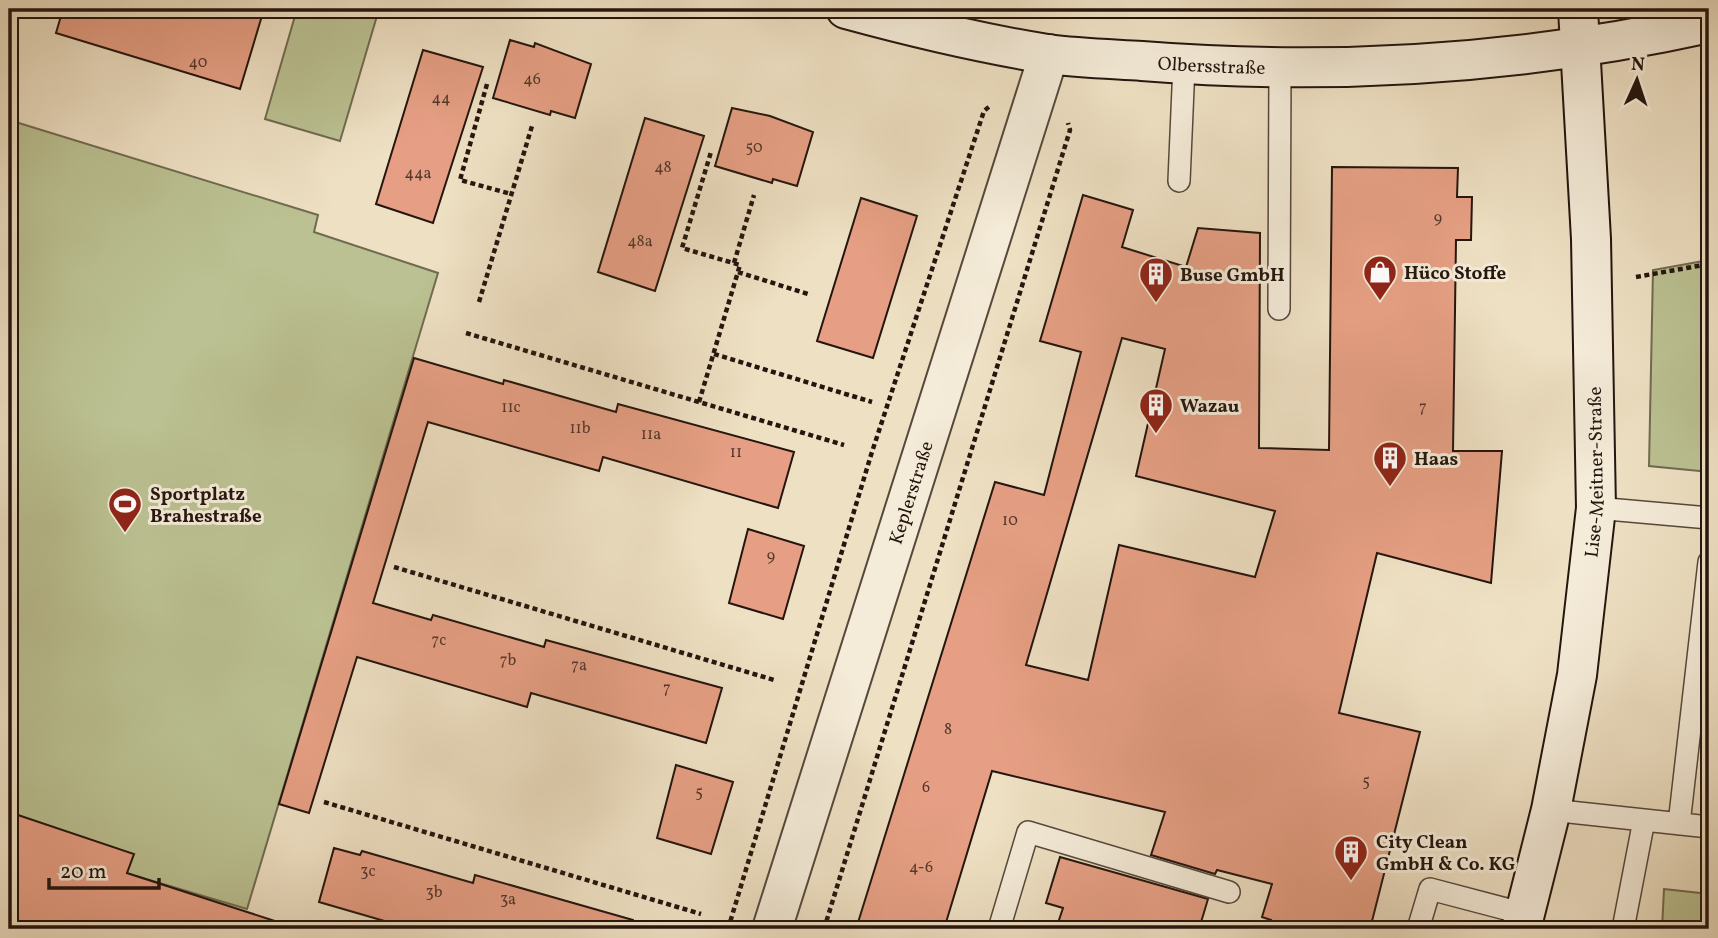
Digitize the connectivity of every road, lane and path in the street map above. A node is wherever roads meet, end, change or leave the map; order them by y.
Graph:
1 (846, 9) edge
2 (1709, 23) edge
3 (1579, 27) edge
4 (1049, 54) junction
5 (1184, 65) junction
6 (1280, 67) junction
7 (487, 84) dead end
8 (532, 126) dead end
9 (977, 134) dead end
10 (710, 152) dead end
11 (1061, 160) dead end
12 (1179, 181) dead end
13 (512, 194) junction
14 (754, 195) dead end
15 (734, 263) junction
16 (1709, 264) edge
17 (738, 272) junction
18 (1636, 277) dead end
19 (811, 295) dead end
20 (479, 302) dead end
21 (1279, 309) dead end
22 (466, 333) dead end
23 (713, 354) junction
24 (699, 402) junction
25 (872, 402) dead end
26 (844, 445) dead end
27 (1596, 508) junction
28 (1709, 518) edge
29 (1709, 562) edge
30 (394, 567) dead end
31 (774, 680) dead end
32 (324, 802) dead end
33 (1551, 810) junction
34 (1644, 820) junction
35 (1679, 824) junction
36 (1709, 827) edge
37 (1229, 892) dead end
38 (702, 914) dead end
39 (1523, 922) edge
40 (727, 929) edge
41 (772, 929) edge
42 (824, 929) edge
43 (999, 929) edge
44 (1418, 929) edge
45 (1623, 929) edge

1 - 4 street, Olbersstraße
2 - 3 street, Olbersstraße
3 - 6 street, Olbersstraße
3 - 27 street, Lise-Meitner-Straße
4 - 5 street, Olbersstraße
4 - 41 street, Keplerstraße
5 - 6 street, Olbersstraße
5 - 12 lane
6 - 21 lane
7 - 13 path
8 - 13 path
9 - 40 path
10 - 15 path
11 - 42 path
13 - 20 path
14 - 15 path
15 - 17 path
16 - 18 path
17 - 19 path
17 - 23 path
22 - 24 path
23 - 24 path
23 - 25 path
24 - 26 path
27 - 28 lane
27 - 33 street, Lise-Meitner-Straße
29 - 35 lane
30 - 31 path
32 - 38 path
33 - 34 lane
33 - 39 street, Lise-Meitner-Straße
34 - 35 lane
34 - 45 lane
35 - 36 lane
37 - 43 lane
39 - 44 lane

